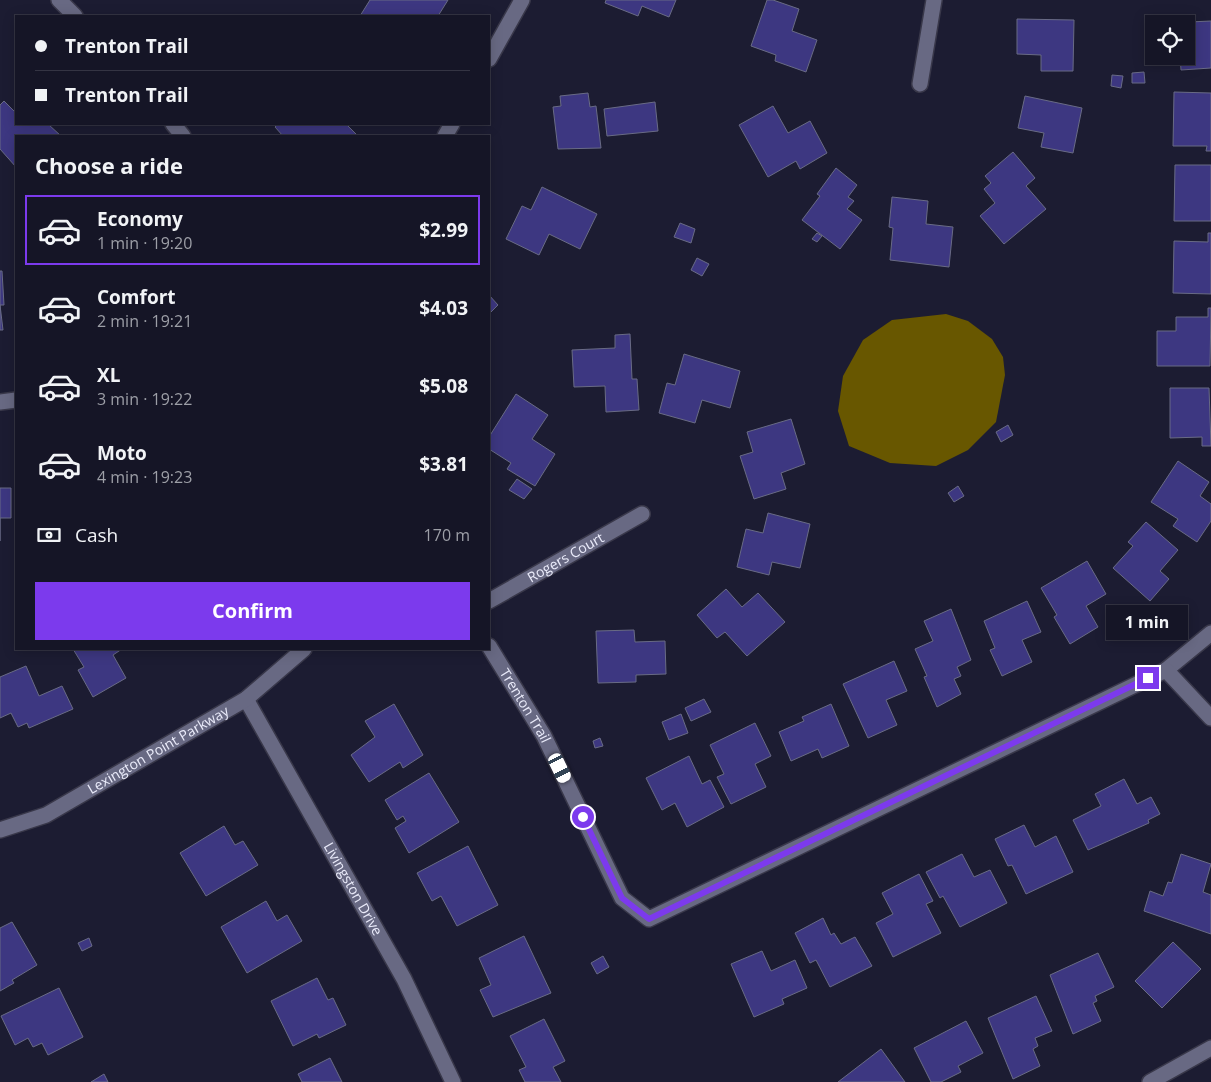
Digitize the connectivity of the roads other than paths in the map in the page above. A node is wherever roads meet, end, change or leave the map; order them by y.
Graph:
1 (59, 0) edge
2 (522, 0) edge
3 (934, 0) edge
4 (74, 15) edge
5 (490, 57) edge
6 (920, 84) dead end
7 (174, 125) edge
8 (182, 135) edge
9 (15, 400) edge
10 (0, 402) edge
11 (642, 514) dead end
12 (490, 600) edge
13 (1211, 633) edge
14 (490, 648) edge
15 (303, 650) edge
16 (1166, 670) junction
17 (246, 700) junction
18 (1211, 718) edge
19 (0, 830) edge
20 (1211, 1048) edge
21 (452, 1082) edge
22 (1150, 1082) edge

1 - 4 street
2 - 5 street
3 - 6 street
7 - 8 street
9 - 10 street
11 - 12 street, Rogers Court
13 - 16 street, Trenton Trail
14 - 16 street, Trenton Trail
15 - 17 street, Lexington Point Parkway
16 - 18 street
17 - 19 street, Lexington Point Parkway
17 - 21 street, Livingston Drive
20 - 22 street

